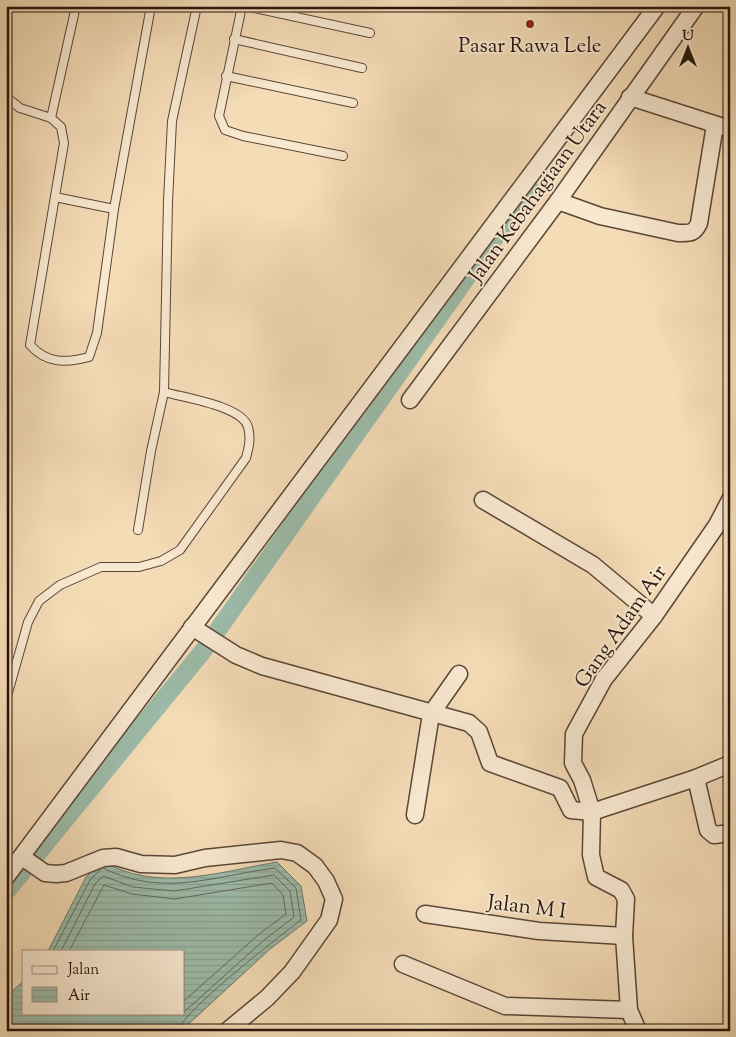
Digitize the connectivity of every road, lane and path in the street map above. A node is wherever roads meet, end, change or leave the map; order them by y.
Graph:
1 (76, 6) edge
2 (151, 6) edge
3 (197, 6) edge
4 (244, 6) edge
5 (656, 6) edge
6 (696, 6) edge
7 (370, 33) dead end
8 (234, 39) junction
9 (362, 68) dead end
10 (226, 76) junction
11 (6, 97) edge
12 (630, 97) junction
13 (353, 104) dead end
14 (51, 118) junction
15 (722, 127) edge
16 (343, 156) dead end
17 (55, 196) junction
18 (558, 201) junction
19 (114, 209) junction
20 (164, 392) junction
21 (410, 400) dead end
22 (483, 500) dead end
23 (730, 500) edge
24 (138, 530) dead end
25 (654, 616) junction
26 (198, 631) junction
27 (459, 674) dead end
28 (6, 700) edge
29 (432, 714) junction
30 (730, 764) edge
31 (696, 778) junction
32 (592, 812) junction
33 (415, 815) dead end
34 (730, 833) edge
35 (23, 858) junction
36 (6, 877) edge
37 (425, 914) dead end
38 (624, 936) junction
39 (403, 964) dead end
40 (629, 1010) junction
41 (227, 1031) edge
42 (638, 1031) edge

1 - 14 lane
2 - 19 lane
3 - 20 lane
4 - 7 lane
4 - 8 lane
5 - 26 street
6 - 12 street, Jalan Kebahagiaan Utara
8 - 9 lane
8 - 10 lane
10 - 13 lane
10 - 16 lane
11 - 14 lane
12 - 15 street
12 - 18 street, Jalan Kebahagiaan Utara
14 - 17 lane
15 - 18 street
17 - 19 lane
17 - 19 lane
18 - 21 street, Jalan Kebahagiaan Utara
20 - 24 lane
20 - 28 lane
22 - 25 street
23 - 25 street, Gang Adam Air
25 - 32 street, Gang Adam Air
26 - 29 street
26 - 35 street
27 - 29 street
29 - 32 street
29 - 33 street
30 - 31 street
31 - 32 street
31 - 34 street
32 - 38 street, Gang Adam Air
35 - 36 street
35 - 41 street
37 - 38 street, Jalan M I
38 - 40 street, Gang Adam Air
39 - 40 street
40 - 42 street, Gang Adam Air

